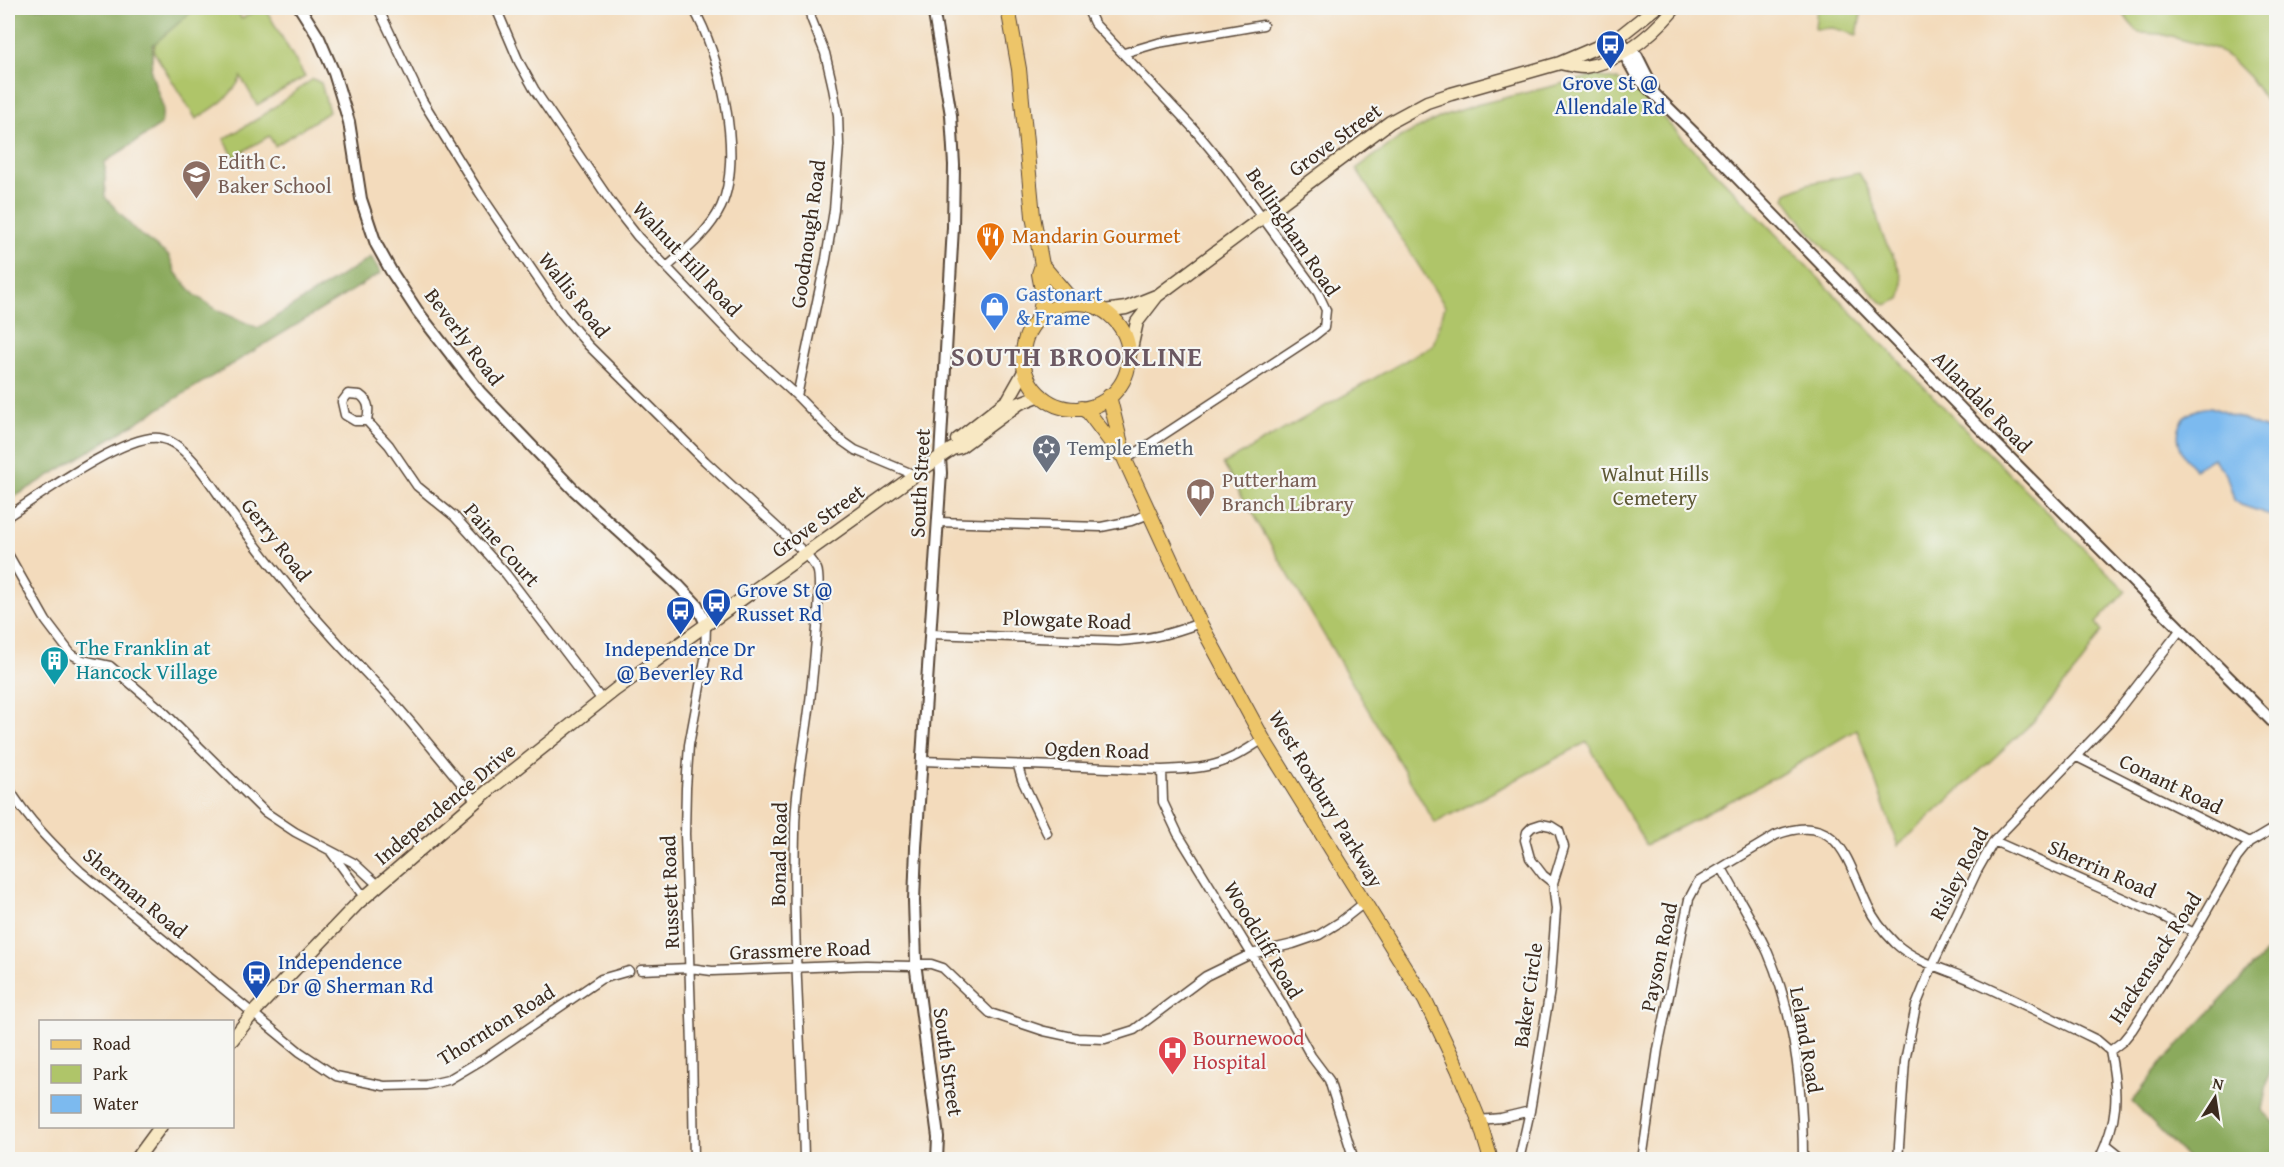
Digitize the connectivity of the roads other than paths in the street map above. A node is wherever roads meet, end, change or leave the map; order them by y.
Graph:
1 (300, 8) edge
2 (378, 8) edge
3 (496, 8) edge
4 (693, 8) edge
5 (810, 8) edge
6 (933, 8) edge
7 (1008, 8) edge
8 (1087, 8) edge
9 (1655, 8) edge
10 (1675, 8) edge
11 (1263, 25) dead end
12 (1616, 39) junction
13 (1626, 51) junction
14 (1124, 52) junction
15 (1560, 63) junction
16 (1262, 217) junction
17 (1042, 265) junction
18 (667, 267) junction
19 (1157, 296) junction
20 (1074, 303) junction
21 (1104, 311) junction
22 (1039, 318) junction
23 (1128, 362) junction
24 (1025, 370) junction
25 (1041, 395) junction
26 (797, 396) junction
27 (1109, 396) junction
28 (1081, 408) junction
29 (367, 421) dead end
30 (952, 449) junction
31 (940, 457) junction
32 (1125, 460) junction
33 (915, 475) junction
34 (1149, 514) junction
35 (8, 516) edge
36 (938, 522) junction
37 (8, 554) edge
38 (806, 554) junction
39 (1200, 623) junction
40 (706, 624) junction
41 (2181, 629) junction
42 (931, 633) junction
43 (602, 700) junction
44 (2277, 725) edge
45 (1263, 739) junction
46 (2077, 757) junction
47 (922, 761) junction
48 (1018, 766) junction
49 (1162, 770) junction
50 (8, 787) edge
51 (477, 801) junction
52 (2277, 827) edge
53 (1047, 832) dead end
54 (1994, 841) junction
55 (2249, 843) junction
56 (329, 849) junction
57 (1722, 868) junction
58 (1553, 883) junction
59 (378, 885) junction
60 (364, 897) junction
61 (1364, 903) junction
62 (2194, 933) junction
63 (1251, 954) junction
64 (1933, 964) junction
65 (916, 965) junction
66 (797, 967) junction
67 (690, 968) junction
68 (641, 970) dead end
69 (629, 971) dead end
70 (253, 1013) junction
71 (234, 1037) edge
72 (2110, 1052) junction
73 (1530, 1111) junction
74 (1479, 1120) junction
75 (160, 1128) edge
76 (2106, 1144) junction
77 (136, 1160) edge
78 (694, 1160) edge
79 (804, 1160) edge
80 (936, 1160) edge
81 (1354, 1160) edge
82 (1491, 1160) edge
83 (1519, 1160) edge
84 (1642, 1160) edge
85 (1803, 1160) edge
86 (1898, 1160) edge
87 (2099, 1160) edge
88 (2126, 1160) edge

1 - 40 street, Beverly Road
2 - 38 street, Wallis Road
3 - 18 street, Walnut Hill Road
4 - 18 street
5 - 26 street, Goodnough Road
6 - 31 street, South Street
7 - 17 main road
8 - 14 street, Bellingham Road
9 - 12 main road, Grove Street
10 - 13 main road, Grove Street
11 - 14 street
12 - 13 street, Allandale Road
12 - 15 main road, Grove Street
13 - 15 main road, Grove Street
13 - 41 street, Allandale Road
14 - 16 street, Bellingham Road
15 - 16 main road, Grove Street
16 - 19 main road, Grove Street
16 - 32 street, Bellingham Road
17 - 20 main road
17 - 22 main road
18 - 26 street, Walnut Hill Road
19 - 21 main road, Grove Street
19 - 23 main road, Grove Street
20 - 21 main road
20 - 22 main road
21 - 23 main road
22 - 24 main road
23 - 27 main road
24 - 25 main road
24 - 30 main road, Grove Street
25 - 28 main road
25 - 30 main road, Grove Street
26 - 33 street, Walnut Hill Road
27 - 28 main road
27 - 32 main road, West Roxbury Parkway
28 - 32 main road, West Roxbury Parkway
29 - 43 street, Paine Court
30 - 31 main road, Grove Street
31 - 33 main road, Grove Street
31 - 36 street, South Street
32 - 34 main road, West Roxbury Parkway
33 - 38 main road, Grove Street
34 - 36 street
34 - 39 main road, West Roxbury Parkway
35 - 51 street, Gerry Road
36 - 42 street, South Street
37 - 56 street
38 - 40 main road, Grove Street
38 - 66 street, Bonad Road
39 - 42 street, Plowgate Road
39 - 45 main road, West Roxbury Parkway
40 - 43 main road, Independence Drive
40 - 67 street, Russett Road
41 - 44 street, Allandale Road
41 - 46 street, Risley Road
42 - 47 street, South Street
43 - 51 main road, Independence Drive
45 - 49 street, Ogden Road
45 - 61 main road, West Roxbury Parkway
46 - 54 street, Risley Road
46 - 55 street, Conant Road
47 - 48 street, Ogden Road
47 - 65 street, South Street
48 - 49 street, Ogden Road
48 - 53 street
49 - 63 street, Woodcliff Road
50 - 70 street, Sherman Road
51 - 59 main road, Independence Drive
52 - 55 street, Hackensack Road
54 - 62 street, Sherrin Road
54 - 64 street, Risley Road
55 - 62 street, Hackensack Road
56 - 59 street
56 - 60 street
57 - 64 street, Payson Road
57 - 84 street, Payson Road
57 - 85 street, Leland Road
58 - 58 street, Baker Circle
58 - 73 street, Baker Circle
59 - 60 main road, Independence Drive
60 - 70 main road, Independence Drive
61 - 63 street, Grassmere Road
61 - 74 main road, West Roxbury Parkway
62 - 72 street, Hackensack Road
63 - 65 street, Grassmere Road
63 - 81 street, Woodcliff Road
64 - 72 street, Payson Road
64 - 86 street, Risley Road
65 - 66 street, Grassmere Road
65 - 80 street, South Street
66 - 67 street, Grassmere Road
66 - 79 street, Bonad Road
67 - 68 street
67 - 78 street, Russett Road
69 - 70 street, Thornton Road
70 - 71 main road, Independence Drive
72 - 76 street, Hackensack Road
73 - 74 street
73 - 83 street, Baker Circle
74 - 82 main road, West Roxbury Parkway
75 - 77 main road
76 - 87 street, Hackensack Road
76 - 88 street

